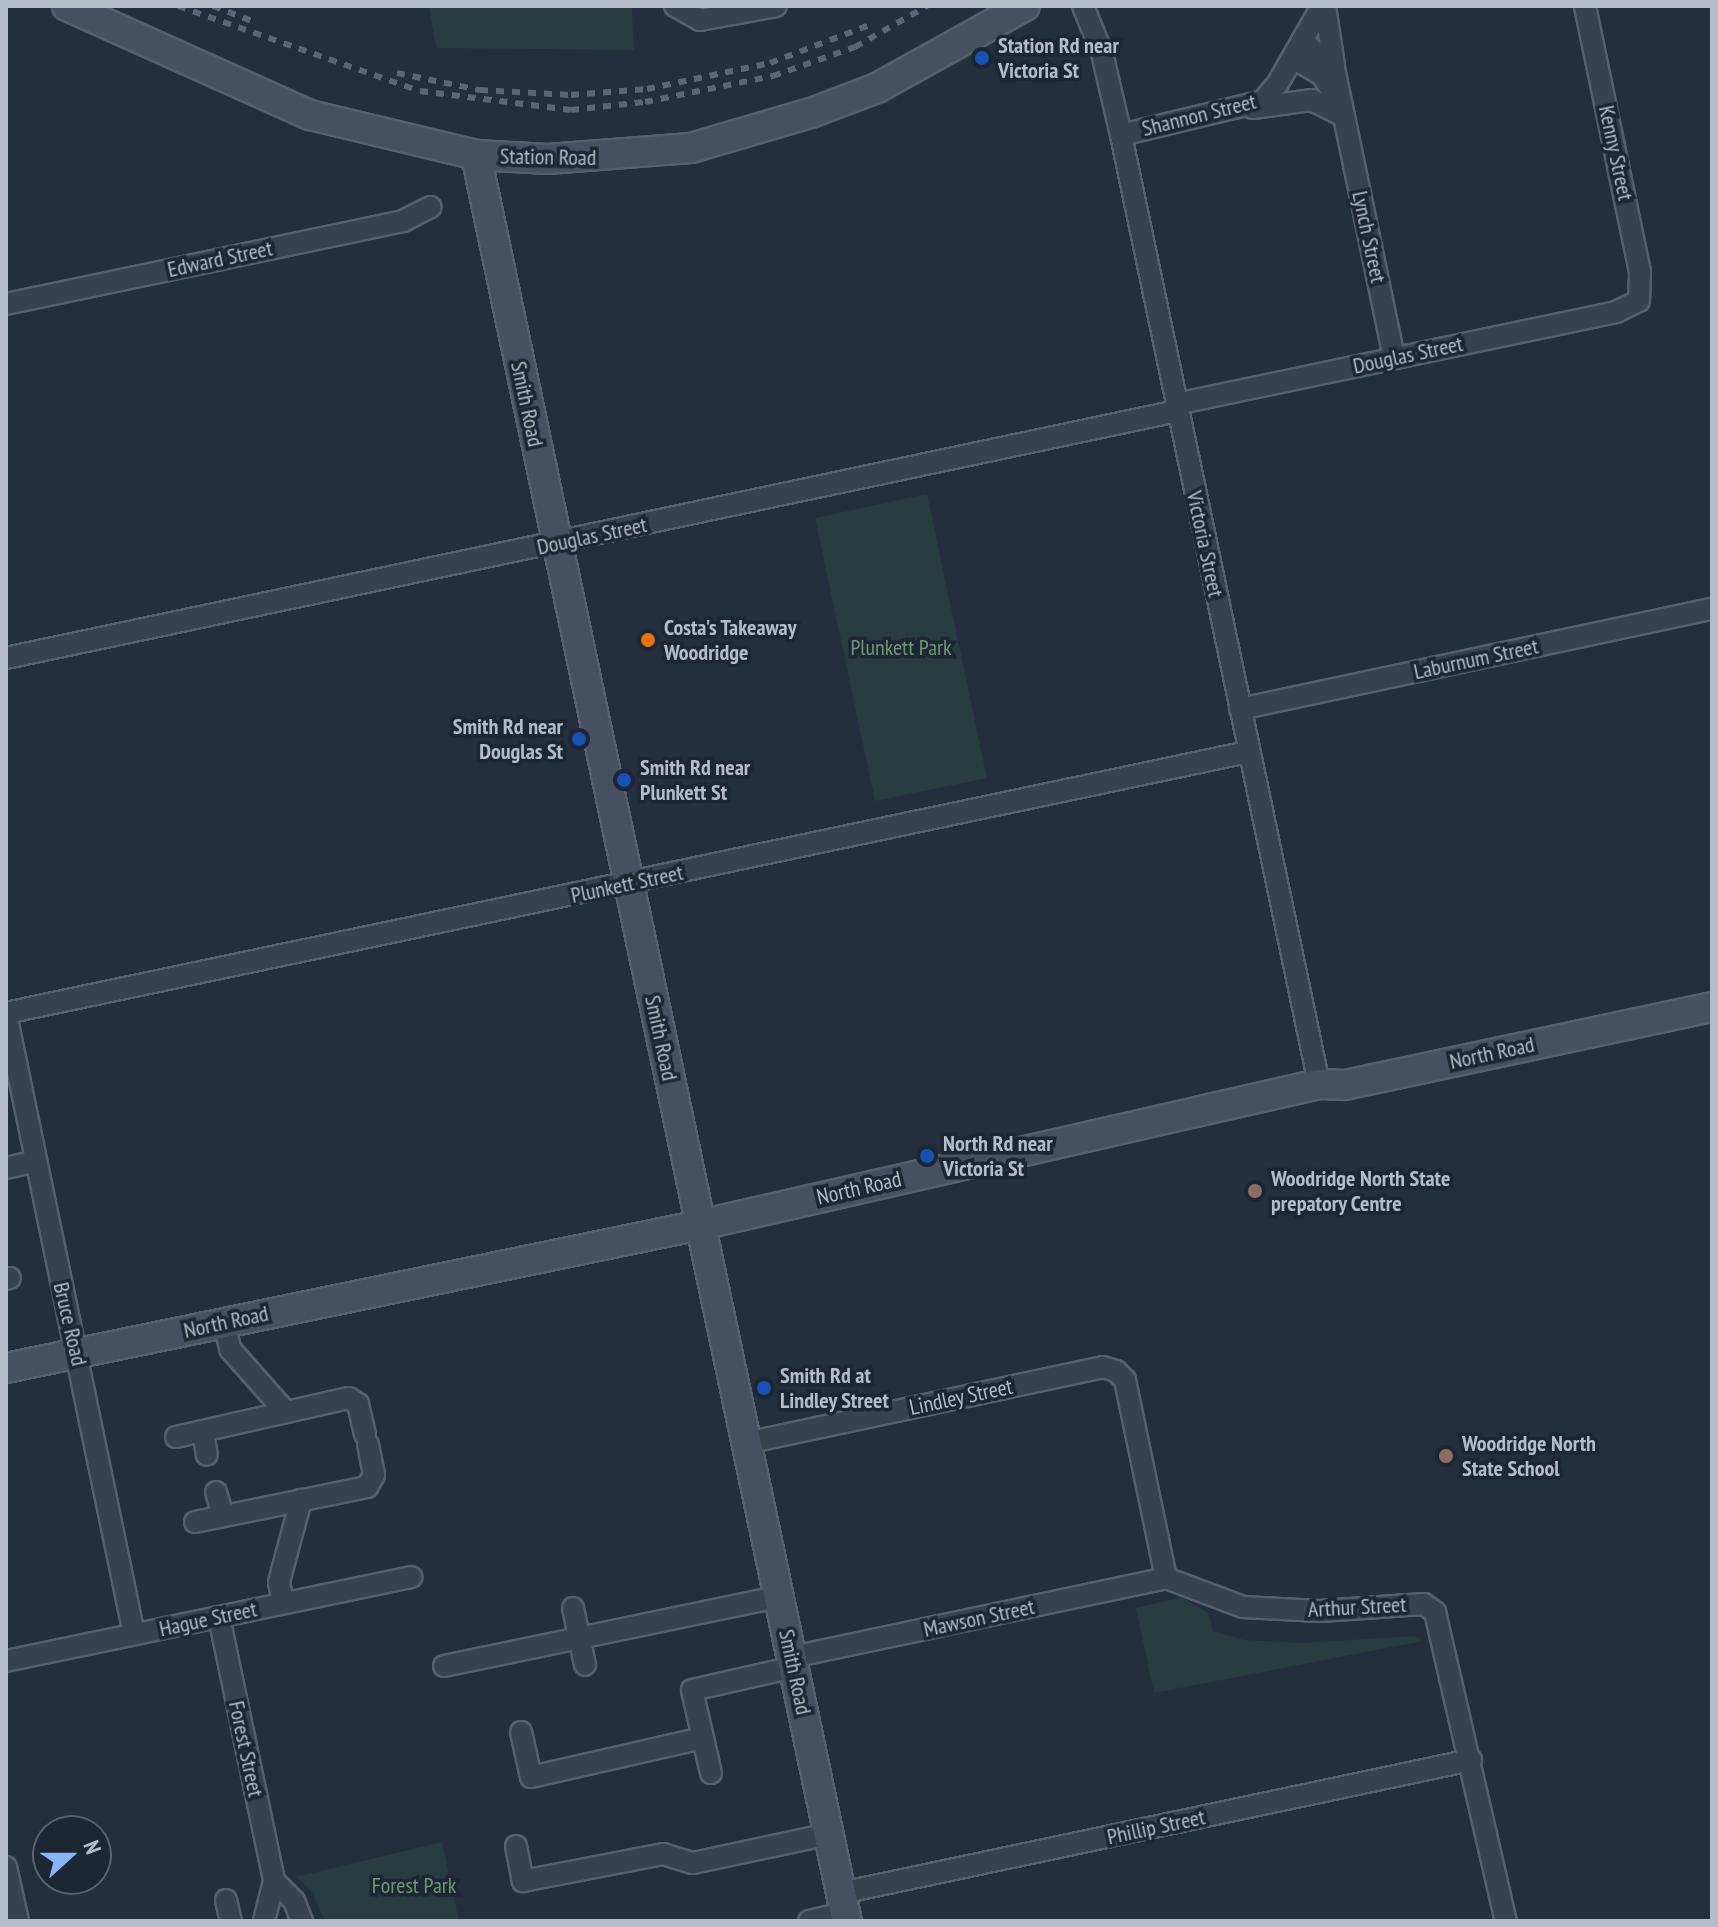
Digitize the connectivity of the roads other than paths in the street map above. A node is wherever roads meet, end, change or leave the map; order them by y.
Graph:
1 (67, 6) edge
2 (776, 6) edge
3 (1025, 6) edge
4 (1083, 6) edge
5 (1324, 6) edge
6 (1585, 6) edge
7 (678, 9) edge
8 (1297, 50) junction
9 (1335, 70) junction
10 (1245, 108) junction
11 (1343, 114) junction
12 (1121, 135) junction
13 (476, 155) junction
14 (431, 207) dead end
15 (1639, 301) joint
16 (6, 304) edge
17 (1394, 358) junction
18 (1176, 408) junction
19 (556, 544) junction
20 (1712, 609) edge
21 (6, 658) edge
22 (1240, 709) junction
23 (1248, 752) junction
24 (629, 883) junction
25 (1712, 1007) edge
26 (6, 1014) edge
27 (1319, 1084) junction
28 (36, 1161) junction
29 (6, 1168) edge
30 (700, 1225) junction
31 (224, 1322) junction
32 (77, 1353) junction
33 (6, 1368) edge
34 (286, 1412) junction
35 (203, 1431) junction
36 (176, 1437) dead end
37 (746, 1443) junction
38 (207, 1455) dead end
39 (216, 1492) dead end
40 (301, 1500) junction
41 (223, 1516) junction
42 (195, 1522) dead end
43 (411, 1577) dead end
44 (1166, 1578) junction
45 (778, 1597) junction
46 (283, 1603) junction
47 (573, 1608) dead end
48 (219, 1617) junction
49 (134, 1634) junction
50 (579, 1636) junction
51 (6, 1661) edge
52 (793, 1662) junction
53 (585, 1665) dead end
54 (444, 1666) dead end
55 (521, 1732) dead end
56 (703, 1738) junction
57 (1471, 1760) junction
58 (711, 1773) dead end
59 (829, 1834) junction
60 (516, 1846) dead end
61 (6, 1867) edge
62 (274, 1881) junction
63 (226, 1900) dead end
64 (844, 1909) edge
65 (18, 1921) edge
66 (231, 1921) edge
67 (264, 1921) edge
68 (302, 1921) edge
69 (809, 1921) edge
70 (1506, 1921) edge

1 - 13 street, Station Road
2 - 7 street
3 - 13 street, Station Road
4 - 12 street, Victoria Street
5 - 8 street, Shannon Street
5 - 9 street, Lynch Street
6 - 15 street, Kenny Street
8 - 9 street
8 - 10 street, Shannon Street
8 - 11 street, Lynch Street
9 - 11 street, Lynch Street
10 - 11 street
10 - 12 street, Shannon Street
11 - 17 street, Lynch Street
12 - 18 street, Victoria Street
13 - 19 street, Smith Road
14 - 16 street, Edward Street
15 - 17 street, Douglas Street
17 - 18 street, Douglas Street
18 - 19 street, Douglas Street
18 - 22 street, Victoria Street
19 - 21 street, Douglas Street
19 - 24 street, Smith Road
20 - 22 street, Laburnum Street
22 - 23 street, Victoria Street
23 - 24 street, Plunkett Street
23 - 27 street, Victoria Street
24 - 26 street, Plunkett Street
24 - 30 street, Smith Road
25 - 27 street, North Road
26 - 28 street, Bruce Road
27 - 30 street, North Road
28 - 29 street
28 - 32 street, Bruce Road
30 - 31 street, North Road
30 - 37 street, Smith Road
31 - 32 street, North Road
31 - 34 street
32 - 33 street, North Road
32 - 49 street, Bruce Road
34 - 35 street
34 - 40 street
35 - 36 street
35 - 38 street
37 - 44 street, Lindley Street
37 - 45 street, Smith Road
39 - 41 street
40 - 41 street
40 - 46 street
41 - 42 street
43 - 46 street, Hague Street
44 - 52 street, Mawson Street
44 - 57 street, Arthur Street
45 - 50 street
45 - 52 street, Smith Road
46 - 48 street, Hague Street
47 - 50 street
48 - 49 street, Hague Street
48 - 62 street, Forest Street
49 - 51 street, Hague Street
50 - 53 street
50 - 54 street
52 - 56 street, Mawson Street
52 - 59 street, Smith Road
55 - 56 street
56 - 58 street
57 - 64 street, Phillip Street
57 - 70 street, Arthur Street
59 - 60 street
59 - 64 street, Smith Road
61 - 65 street
62 - 67 street, Forest Street
62 - 68 street, Forest Street
63 - 66 street
64 - 69 street, Phillip Street

